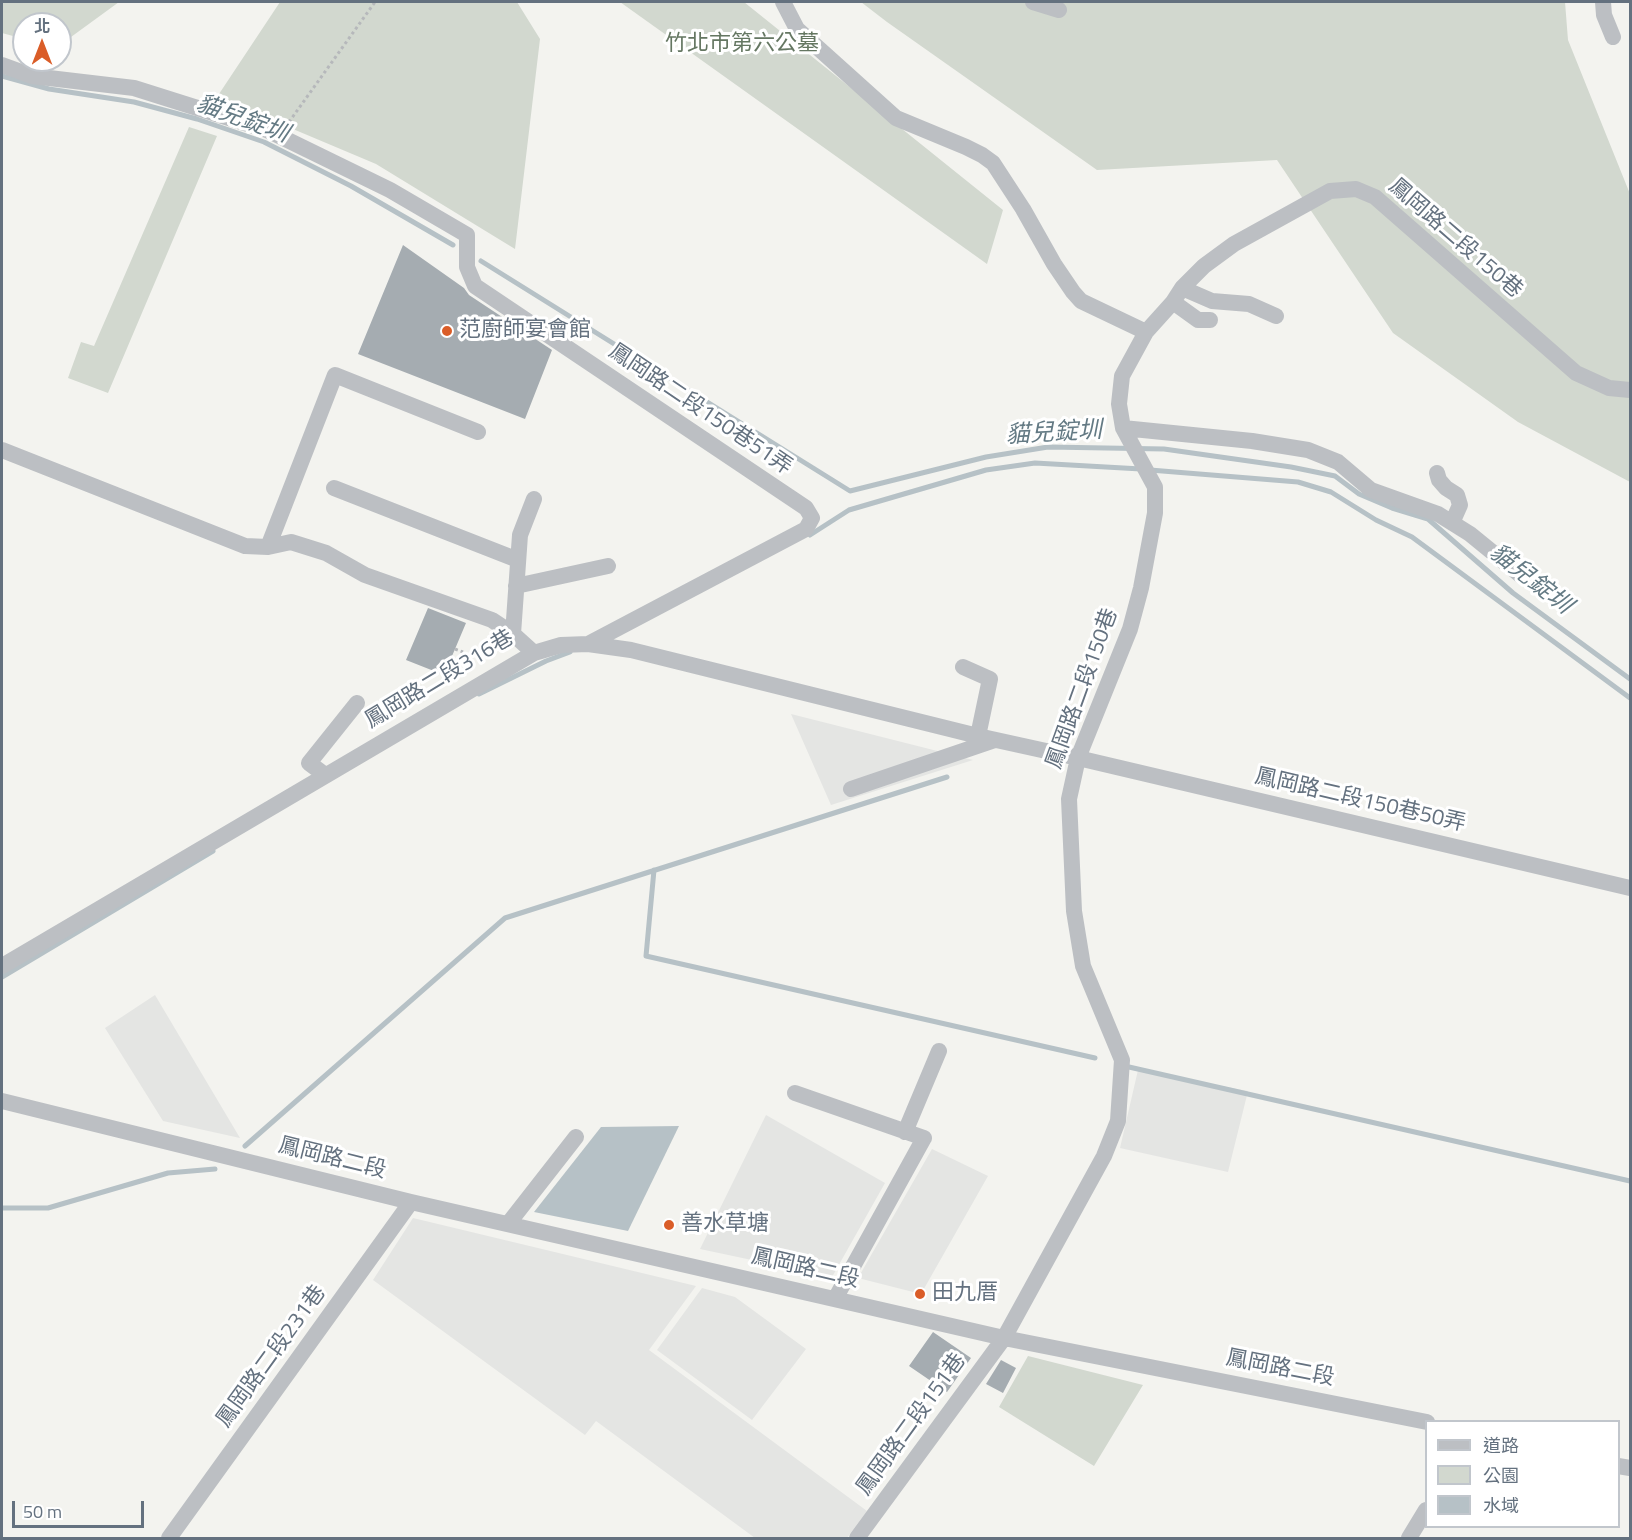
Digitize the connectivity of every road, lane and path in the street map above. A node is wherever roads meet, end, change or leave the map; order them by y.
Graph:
1 (375, 2) edge
2 (783, 2) edge
3 (1033, 2) edge
4 (1603, 2) edge
5 (1059, 10) dead end
6 (1612, 37) dead end
7 (2, 65) edge
8 (279, 136) junction
9 (1177, 295) junction
10 (1276, 316) dead end
11 (1210, 320) dead end
12 (1146, 332) junction
13 (1630, 390) edge
14 (1123, 428) junction
15 (478, 432) dead end
16 (2, 450) edge
17 (1437, 472) dead end
18 (334, 488) dead end
19 (534, 499) dead end
20 (1452, 523) junction
21 (268, 547) junction
22 (518, 560) junction
23 (608, 566) dead end
24 (1524, 578) dead end
25 (516, 586) junction
26 (513, 634) junction
27 (588, 644) junction
28 (455, 649) dead end
29 (464, 652) dead end
30 (534, 654) junction
31 (963, 667) dead end
32 (357, 703) dead end
33 (978, 736) junction
34 (996, 740) junction
35 (1078, 758) junction
36 (325, 775) junction
37 (851, 789) dead end
38 (1630, 888) edge
39 (2, 966) edge
40 (939, 1051) dead end
41 (795, 1093) dead end
42 (2, 1101) edge
43 (905, 1132) junction
44 (576, 1137) dead end
45 (411, 1202) junction
46 (508, 1224) junction
47 (835, 1299) junction
48 (1004, 1338) junction
49 (1425, 1422) edge
50 (1425, 1512) edge
51 (169, 1539) edge
52 (857, 1539) edge
53 (1409, 1539) edge

1 - 8 path
2 - 12 street
3 - 5 street
4 - 6 street
7 - 8 street, 鳳岡路二段150巷51弄
8 - 27 street, 鳳岡路二段150巷51弄
9 - 10 street
9 - 11 street
9 - 12 street, 鳳岡路二段150巷
9 - 13 street, 鳳岡路二段150巷
12 - 14 street, 鳳岡路二段150巷
14 - 20 street
14 - 35 street, 鳳岡路二段150巷
15 - 21 street
16 - 21 street, 鳳岡路二段316巷
17 - 20 street
18 - 22 street
19 - 22 street
20 - 24 street
21 - 26 street, 鳳岡路二段316巷
22 - 25 street
23 - 25 street
25 - 26 street
26 - 30 street, 鳳岡路二段316巷
27 - 30 street, 鳳岡路二段150巷51弄
27 - 33 street, 鳳岡路二段150巷51弄
28 - 29 path
30 - 36 street, 鳳岡路二段316巷
31 - 33 street
32 - 36 street
33 - 34 street, 鳳岡路二段150巷51弄
34 - 35 street, 鳳岡路二段150巷51弄
34 - 37 street
35 - 38 street, 鳳岡路二段150巷50弄
35 - 48 street, 鳳岡路二段150巷
36 - 39 street, 鳳岡路二段316巷
40 - 43 street
41 - 43 street
42 - 45 street, 鳳岡路二段
43 - 47 street
44 - 46 street
45 - 46 street, 鳳岡路二段
45 - 51 street, 鳳岡路二段231巷
46 - 47 street, 鳳岡路二段
47 - 48 street, 鳳岡路二段
48 - 49 street, 鳳岡路二段
48 - 52 street, 鳳岡路二段151巷
50 - 53 street

